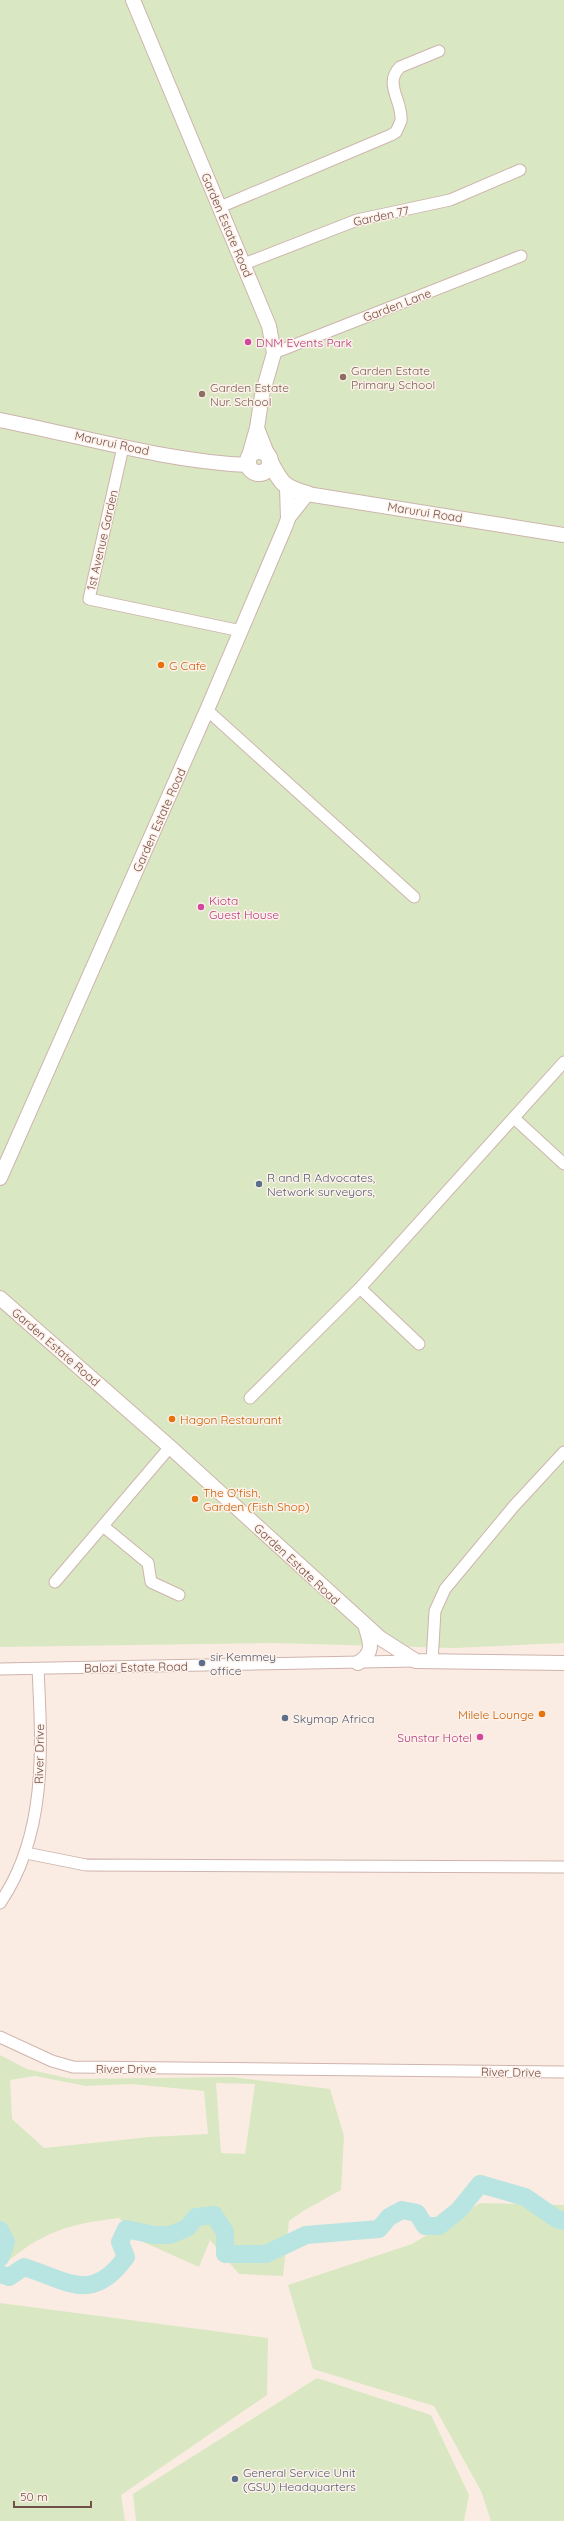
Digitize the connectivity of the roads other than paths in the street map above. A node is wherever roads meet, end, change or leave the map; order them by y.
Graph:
1 (133, 0) edge
2 (439, 51) dead end
3 (520, 170) dead end
4 (220, 207) junction
5 (521, 256) dead end
6 (244, 264) junction
7 (274, 353) junction
8 (0, 420) edge
9 (257, 428) junction
10 (123, 447) junction
11 (269, 459) junction
12 (251, 465) junction
13 (284, 485) junction
14 (307, 494) junction
15 (288, 519) junction
16 (564, 535) edge
17 (241, 631) junction
18 (207, 710) junction
19 (414, 898) dead end
20 (564, 1062) edge
21 (514, 1118) junction
22 (564, 1164) edge
23 (0, 1178) edge
24 (360, 1288) junction
25 (0, 1298) edge
26 (419, 1344) dead end
27 (250, 1398) dead end
28 (170, 1447) junction
29 (564, 1452) edge
30 (103, 1526) junction
31 (55, 1582) dead end
32 (179, 1595) dead end
33 (366, 1628) junction
34 (416, 1661) junction
35 (432, 1662) junction
36 (564, 1662) edge
37 (358, 1663) junction
38 (0, 1669) edge
39 (38, 1669) junction
40 (26, 1852) junction
41 (564, 1867) edge
42 (0, 1903) edge
43 (0, 2037) edge
44 (564, 2072) edge

1 - 4 street, Garden Estate Road
2 - 4 street
3 - 6 street, Garden 77
4 - 6 street, Garden Estate Road
5 - 7 street, Garden Lane
6 - 7 street, Garden Estate Road
7 - 9 street, Garden Estate Road
8 - 10 street, Marurui Road
9 - 11 street, Garden Estate Road
9 - 12 street
10 - 12 street, Marurui Road
10 - 17 street, 1st Avenue Garden
11 - 12 main road
11 - 13 main road, Garden Estate Road
12 - 13 main road, Marurui Road
13 - 14 main road, Marurui Road
13 - 15 street, Garden Estate Road
14 - 15 street
14 - 16 street, Marurui Road
15 - 17 street, Garden Estate Road
17 - 18 street, Garden Estate Road
18 - 19 street
18 - 23 street, Garden Estate Road
20 - 21 street
21 - 22 street
21 - 24 street
24 - 26 street
24 - 27 street
25 - 28 street, Garden Estate Road
28 - 30 street
28 - 33 street, Garden Estate Road
29 - 35 street
30 - 31 street
30 - 32 street
33 - 34 street, Garden Estate Road
33 - 37 street
34 - 35 street, Garden Estate Road
34 - 37 street, Balozi Estate Road
35 - 36 street, Garden Estate Road
37 - 39 street, Balozi Estate Road
38 - 39 street, Balozi Estate Road
39 - 40 street, River Drive
40 - 41 street
40 - 42 street, River Drive
43 - 44 street, River Drive

